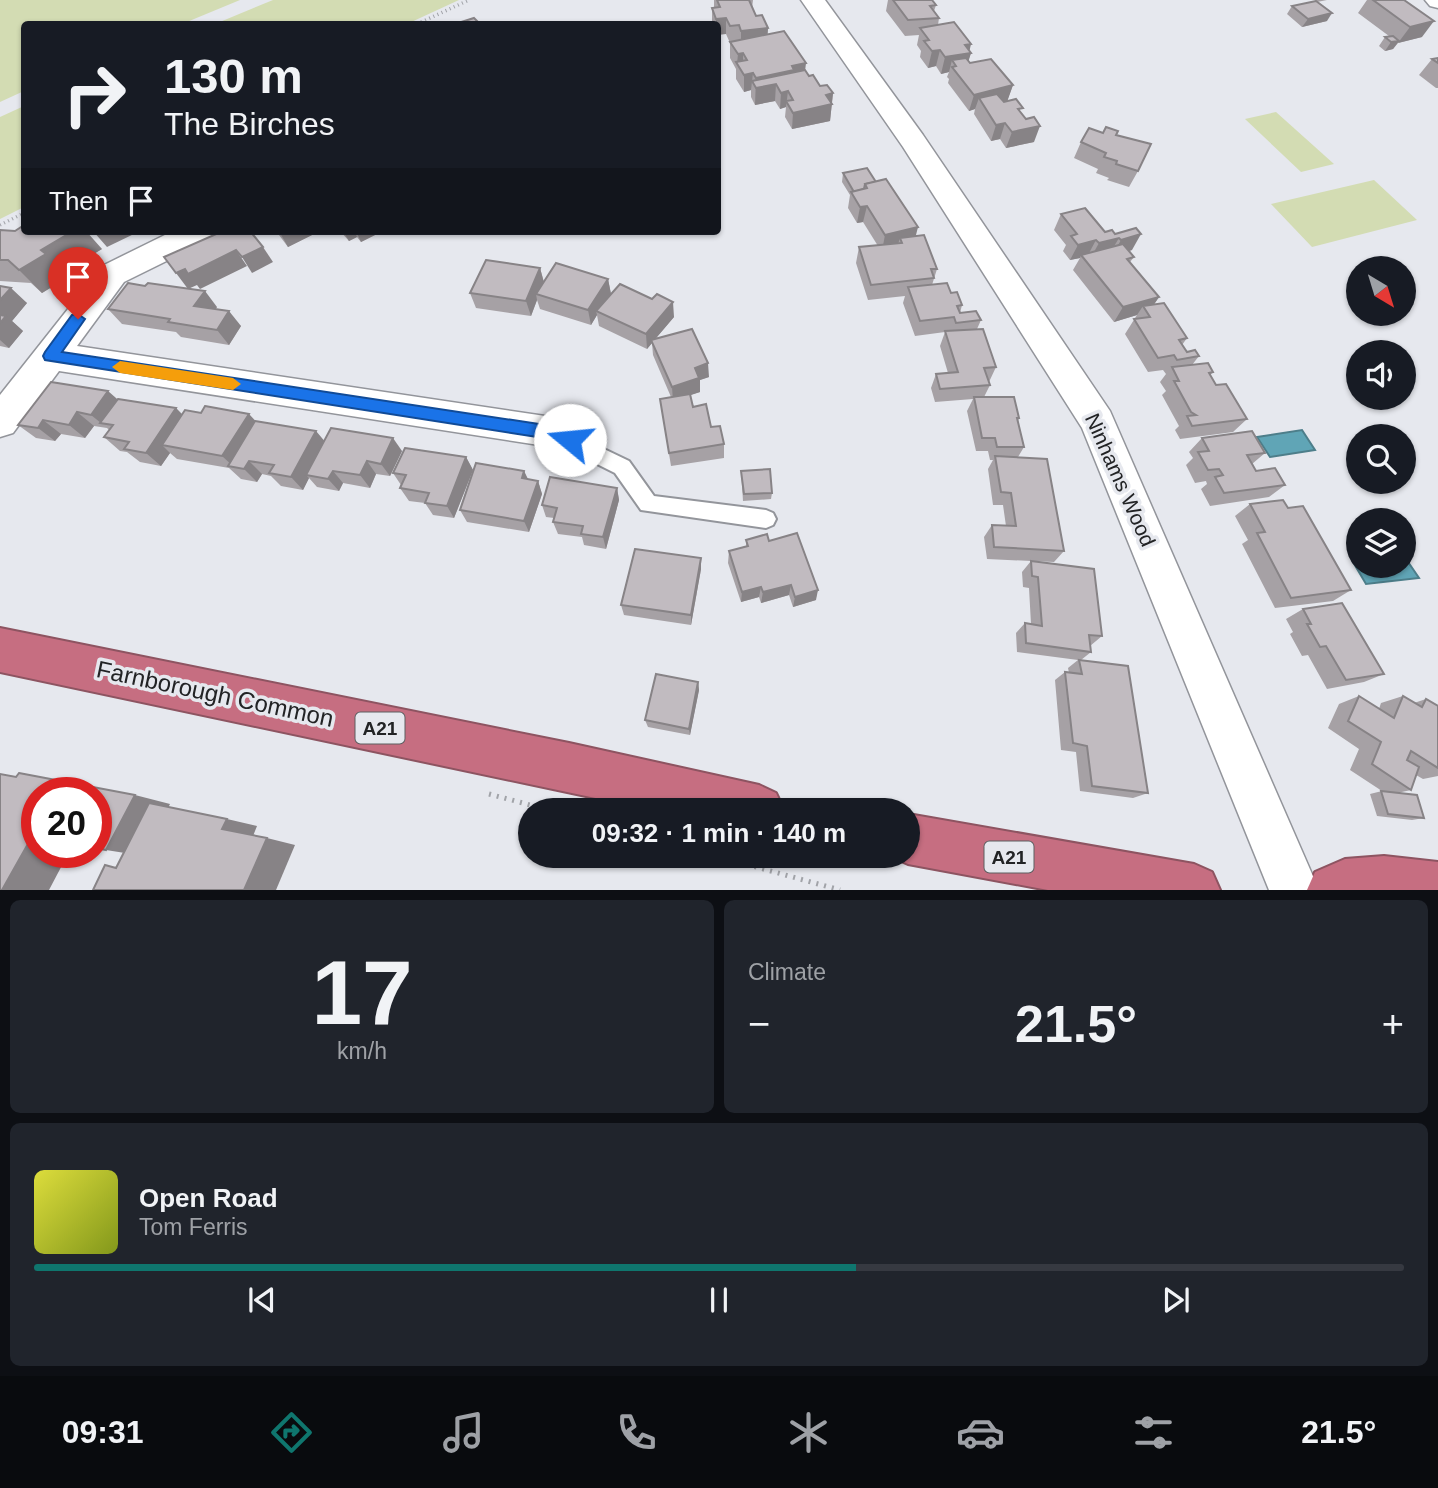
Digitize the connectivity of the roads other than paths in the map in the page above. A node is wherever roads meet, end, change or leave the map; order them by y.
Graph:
1 (813, 0) edge
2 (192, 235) edge
3 (50, 356) junction
4 (0, 422) edge
5 (552, 432) joint
6 (766, 519) dead end
7 (0, 650) edge
8 (706, 798) edge
9 (920, 842) edge
10 (1111, 883) edge
11 (1438, 888) edge
12 (1194, 890) edge
13 (1294, 890) edge
14 (1333, 890) edge

1 - 13 street, Ninhams Wood
2 - 3 street
3 - 4 street
3 - 5 street
5 - 6 lane
7 - 8 highway, Farnborough Common / A21
9 - 10 highway, A21
10 - 12 highway, A21
11 - 14 highway

